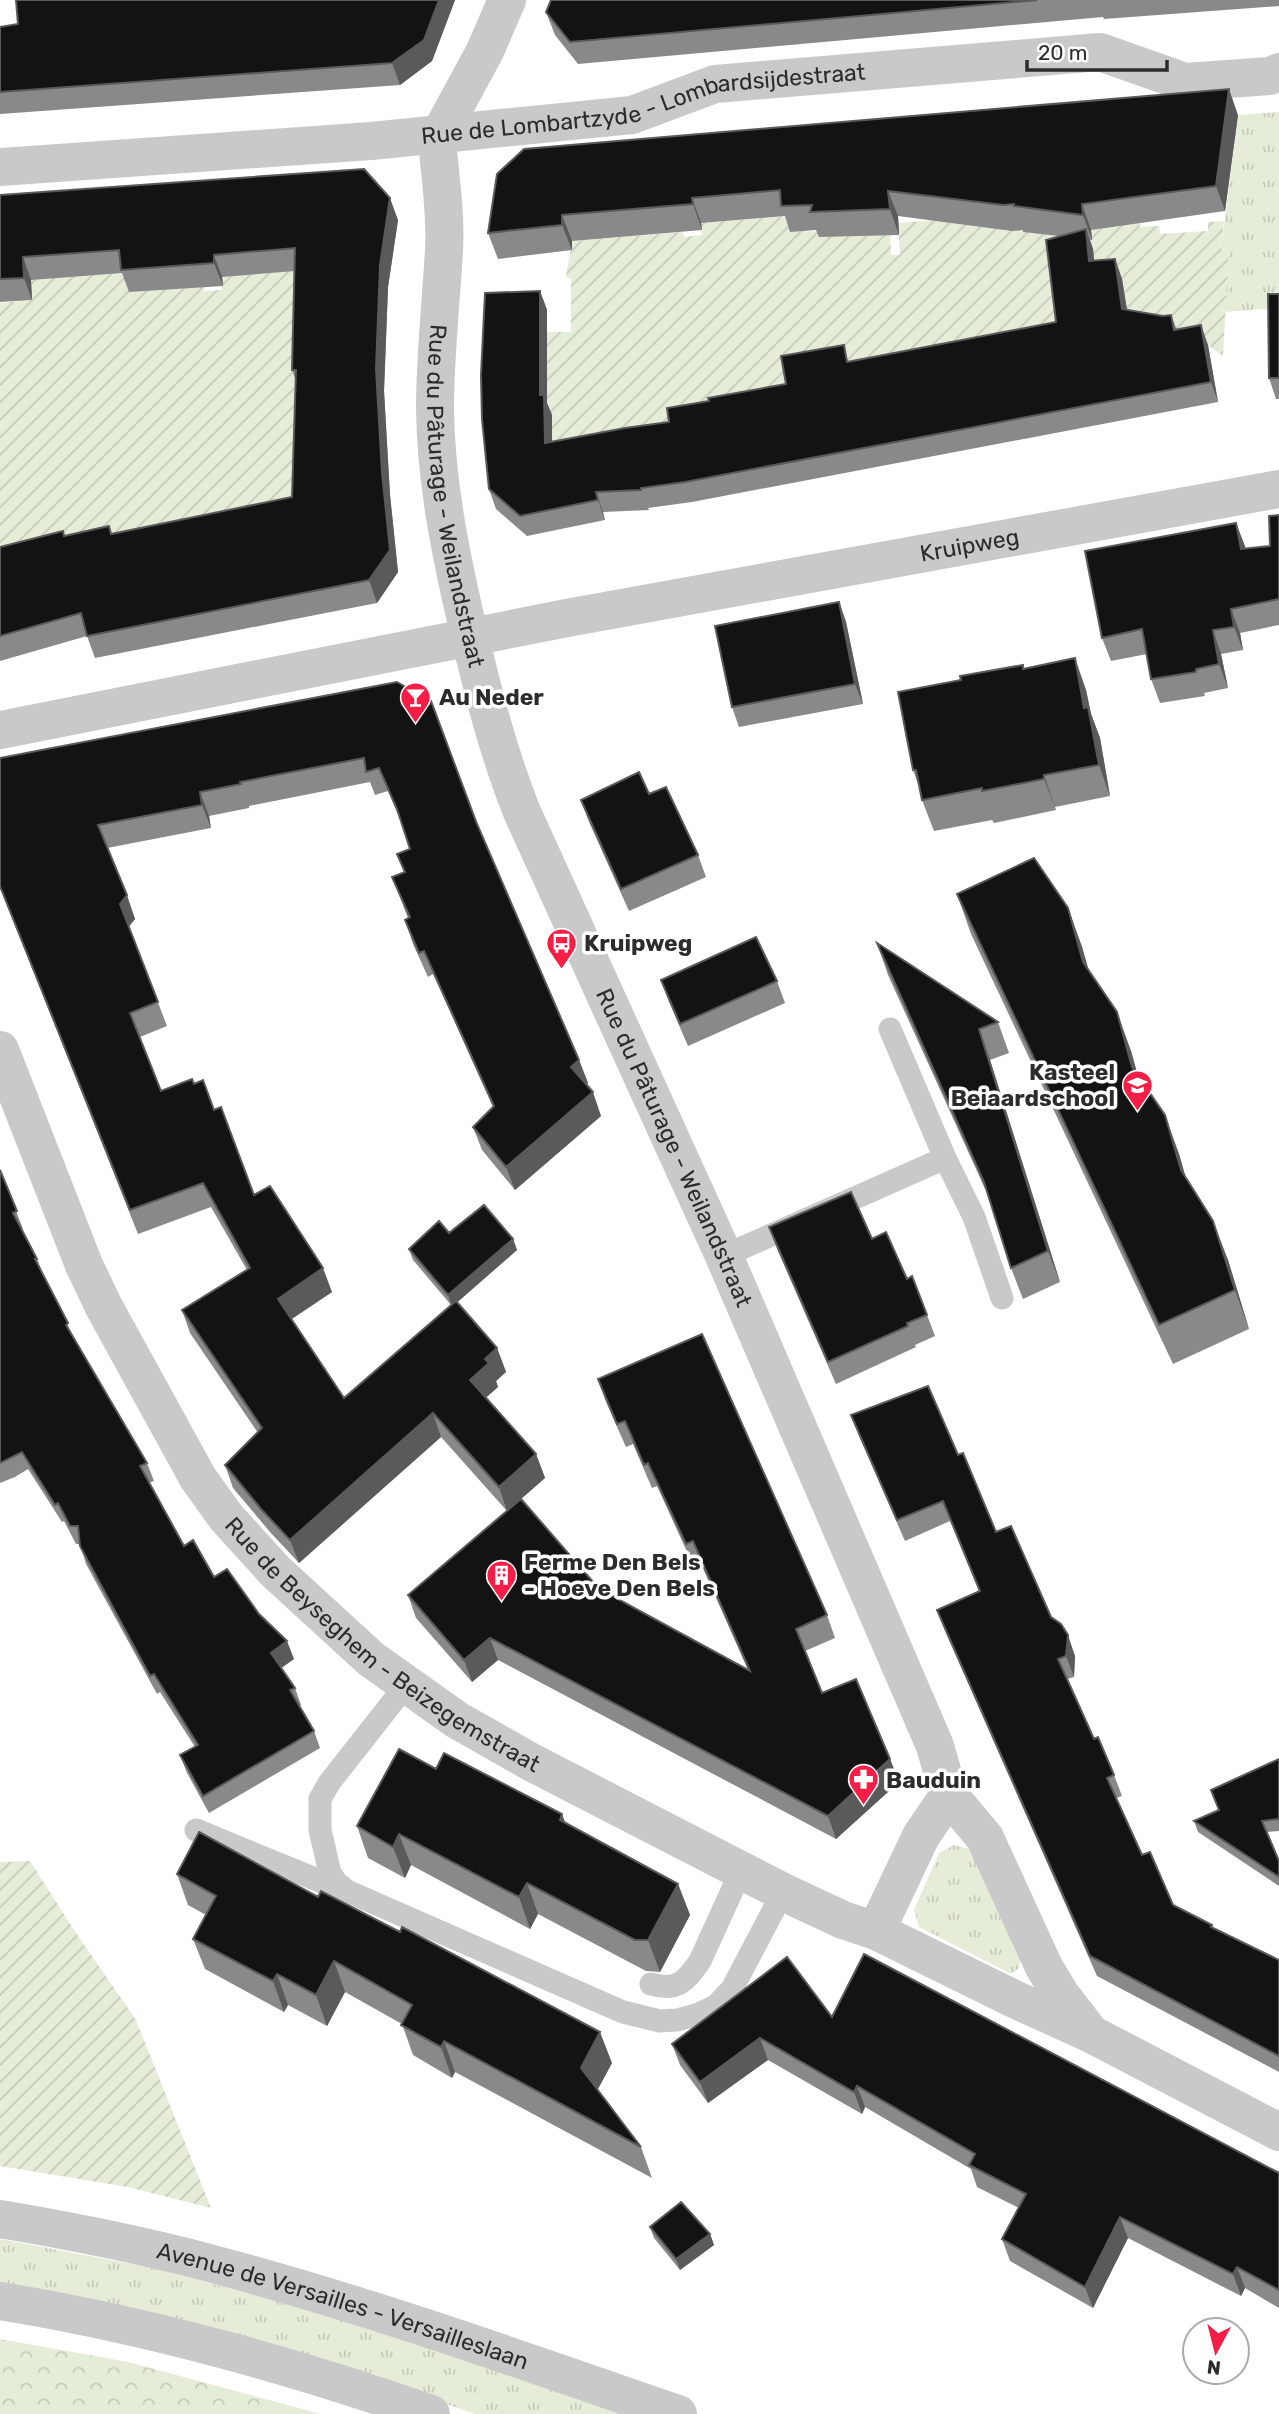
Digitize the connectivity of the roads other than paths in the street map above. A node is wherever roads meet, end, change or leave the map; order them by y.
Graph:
1 (507, 0) edge
2 (1279, 72) edge
3 (440, 134) junction
4 (0, 167) edge
5 (1279, 489) edge
6 (470, 637) junction
7 (0, 730) edge
8 (890, 1029) dead end
9 (0, 1050) edge
10 (945, 1158) junction
11 (724, 1256) junction
12 (1002, 1298) dead end
13 (406, 1685) junction
14 (949, 1795) junction
15 (196, 1830) dead end
16 (741, 1871) junction
17 (346, 1891) junction
18 (783, 1892) junction
19 (876, 1931) junction
20 (1044, 1967) junction
21 (651, 1984) dead end
22 (1012, 1998) junction
23 (1091, 2034) junction
24 (1279, 2132) edge
25 (0, 2219) edge
26 (0, 2301) edge
27 (431, 2414) edge
28 (678, 2414) edge

1 - 3 street, Rue du Pâturage - Weilandstraat
2 - 3 street, Rue de Lombartzyde - Lombardsijdestraat
3 - 4 street, Rue de Lombartzyde - Lombardsijdestraat
3 - 6 street, Rue du Pâturage - Weilandstraat
5 - 6 street, Kruipweg
6 - 7 street, Kruipweg
6 - 11 street, Rue du Pâturage - Weilandstraat
8 - 10 lane
9 - 13 street, Rue de Beyseghem - Beizegemstraat
10 - 11 lane
10 - 12 lane
11 - 14 street, Rue du Pâturage - Weilandstraat
13 - 16 street, Rue de Beyseghem - Beizegemstraat
13 - 17 lane
14 - 19 street
14 - 20 street, Rue du Pâturage - Weilandstraat
15 - 17 lane
16 - 18 street, Rue de Beyseghem - Beizegemstraat
16 - 21 lane
17 - 18 lane
18 - 19 street, Rue de Beyseghem - Beizegemstraat
19 - 22 street, Rue de Beyseghem - Beizegemstraat
20 - 22 street
20 - 23 street, Rue du Pâturage - Weilandstraat
22 - 23 street, Rue de Beyseghem - Beizegemstraat
23 - 24 street, Rue de Beyseghem - Beizegemstraat
25 - 28 street, Avenue de Versailles - Versailleslaan
26 - 27 street

